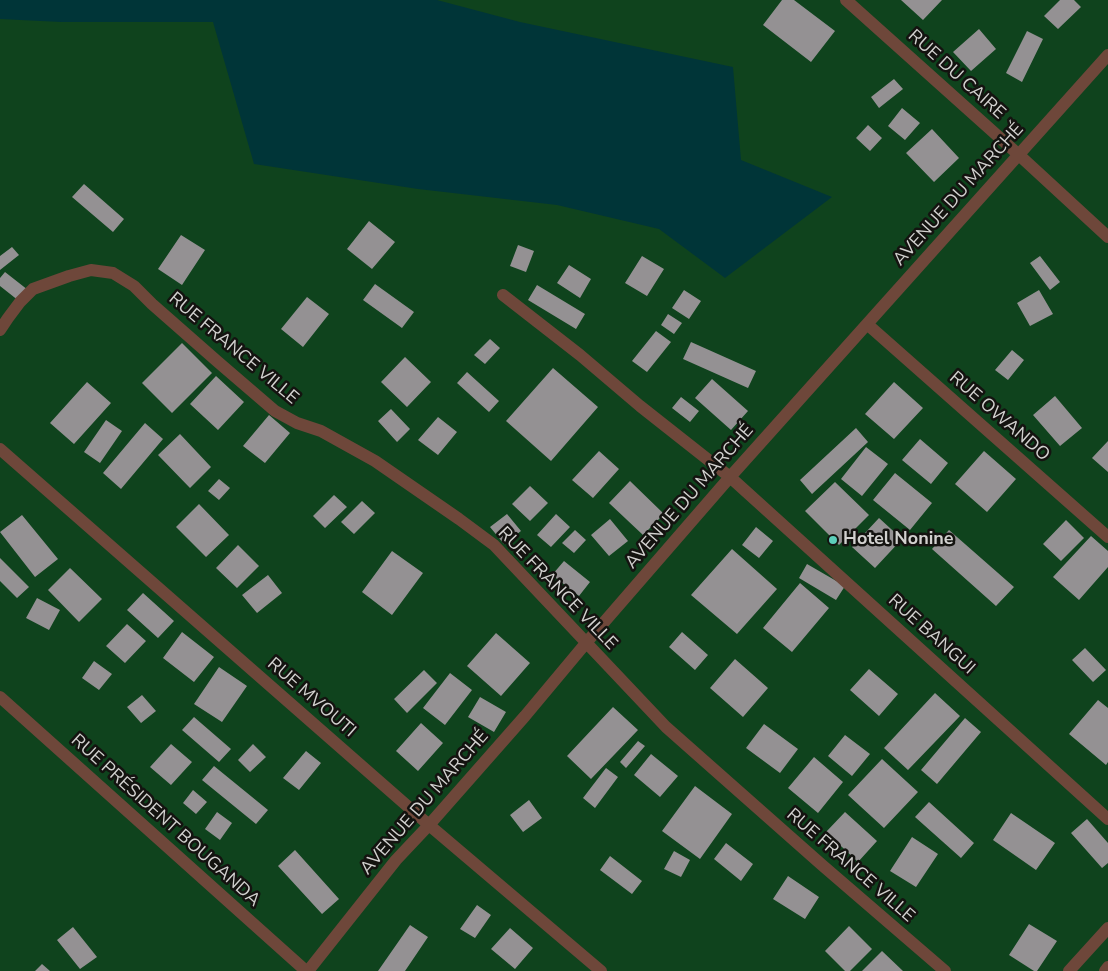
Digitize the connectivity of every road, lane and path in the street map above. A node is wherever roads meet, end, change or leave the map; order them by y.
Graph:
1 (846, 0) edge
2 (1108, 55) edge
3 (1019, 154) junction
4 (1108, 236) edge
5 (503, 295) dead end
6 (867, 324) junction
7 (0, 330) edge
8 (0, 449) edge
9 (730, 478) junction
10 (1108, 537) edge
11 (586, 643) junction
12 (0, 697) edge
13 (1108, 819) edge
14 (429, 825) junction
15 (1108, 928) edge
16 (1108, 967) edge
17 (307, 971) edge
18 (601, 971) edge
19 (945, 971) edge
20 (1069, 971) edge
21 (1105, 971) edge

1 - 3 street, RUE DU CAIRE
2 - 3 street, AVENUE DU MARCHÉ
3 - 4 street, RUE DU CAIRE
3 - 6 street, AVENUE DU MARCHÉ
5 - 9 street, RUE BANGUI
6 - 9 street, AVENUE DU MARCHÉ
6 - 10 street, RUE OWANDO
7 - 11 street, RUE FRANCE VILLE
8 - 14 street, RUE MVOUTI
9 - 11 street, AVENUE DU MARCHÉ
9 - 13 street, RUE BANGUI
11 - 14 street, AVENUE DU MARCHÉ
11 - 19 street, RUE FRANCE VILLE
12 - 17 street, RUE PRÉSIDENT BOUGANDA
14 - 17 street, AVENUE DU MARCHÉ
14 - 18 street, RUE MVOUTI
15 - 20 street
16 - 21 street

